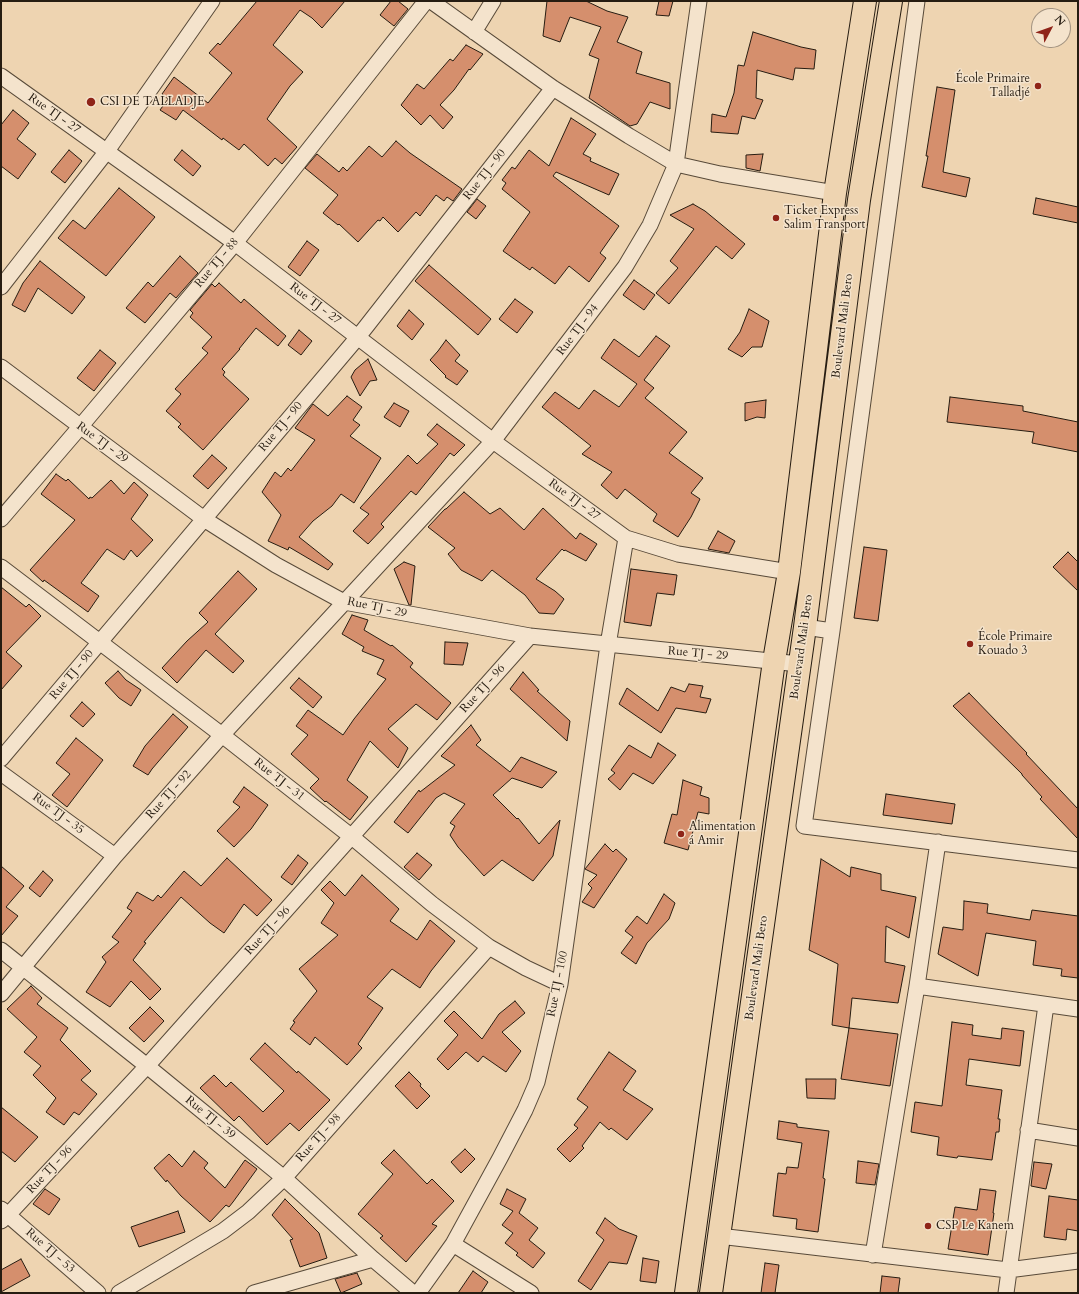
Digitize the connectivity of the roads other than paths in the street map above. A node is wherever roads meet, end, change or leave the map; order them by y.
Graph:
1 (212, 1) edge
2 (426, 1) edge
3 (431, 1) edge
4 (492, 1) edge
5 (699, 1) edge
6 (865, 1) edge
7 (891, 1) edge
8 (918, 1) edge
9 (474, 32) junction
10 (1, 76) edge
11 (552, 88) junction
12 (107, 151) junction
13 (676, 164) junction
14 (834, 193) junction
15 (235, 243) junction
16 (1, 288) edge
17 (358, 337) junction
18 (1, 367) edge
19 (80, 427) junction
20 (493, 441) junction
21 (204, 518) junction
22 (1, 519) edge
23 (626, 538) junction
24 (1, 568) edge
25 (789, 572) junction
26 (344, 602) junction
27 (805, 627) junction
28 (832, 631) junction
29 (530, 636) junction
30 (100, 643) junction
31 (608, 645) junction
32 (774, 661) junction
33 (799, 664) junction
34 (222, 735) junction
35 (1, 758) edge
36 (1, 773) edge
37 (352, 837) junction
38 (938, 842) junction
39 (115, 856) junction
40 (1078, 860) edge
41 (489, 947) junction
42 (1, 950) edge
43 (23, 967) junction
44 (560, 984) junction
45 (917, 986) junction
46 (1, 994) edge
47 (1046, 1005) junction
48 (1078, 1009) edge
49 (147, 1066) junction
50 (1028, 1130) junction
51 (1078, 1138) edge
52 (284, 1178) junction
53 (3, 1215) edge
54 (719, 1236) junction
55 (453, 1244) junction
56 (874, 1255) junction
57 (373, 1259) junction
58 (1078, 1261) edge
59 (1008, 1270) junction
60 (511, 1288) edge
61 (98, 1293) edge
62 (119, 1293) edge
63 (254, 1293) edge
64 (413, 1293) edge
65 (418, 1293) edge
66 (530, 1293) edge
67 (686, 1293) edge
68 (711, 1293) edge
69 (1006, 1293) edge

1 - 12 street
2 - 15 street, Rue TJ - 88
3 - 9 street
4 - 9 street
5 - 13 street, Rue TJ - 94
6 - 14 main road, Boulevard Mali Bero
7 - 27 main road, Boulevard Mali Bero
8 - 28 street
9 - 11 street
10 - 12 street, Rue TJ - 27
11 - 13 street
11 - 17 street, Rue TJ - 90
12 - 15 street, Rue TJ - 27
12 - 16 street
13 - 14 street
13 - 20 street, Rue TJ - 94
14 - 25 main road, Boulevard Mali Bero
15 - 17 street, Rue TJ - 27
15 - 19 street, Rue TJ - 88
17 - 20 street, Rue TJ - 27
17 - 21 street, Rue TJ - 90
18 - 19 street, Rue TJ - 29
19 - 21 street, Rue TJ - 29
19 - 22 street, Rue TJ - 88
20 - 23 street, Rue TJ - 27
20 - 26 street, Rue TJ - 94
21 - 26 street, Rue TJ - 29
21 - 30 street, Rue TJ - 90
23 - 25 street, Rue TJ - 27
23 - 31 street
24 - 30 street, Rue TJ - 31
25 - 32 main road, Boulevard Mali Bero
26 - 29 street, Rue TJ - 29
26 - 34 street, Rue TJ - 92
27 - 28 street
27 - 33 main road, Boulevard Mali Bero
28 - 38 street
29 - 31 street, Rue TJ - 29
29 - 37 street, Rue TJ - 96
30 - 34 street, Rue TJ - 31
30 - 35 street, Rue TJ - 90
31 - 32 street, Rue TJ - 29
31 - 44 street, Rue TJ - 100
32 - 33 street, Rue TJ - 29
32 - 67 main road, Boulevard Mali Bero
33 - 54 main road, Boulevard Mali Bero
34 - 37 street, Rue TJ - 31
34 - 39 street, Rue TJ - 92
36 - 39 street, Rue TJ - 35
37 - 41 street, Rue TJ - 31
37 - 49 street, Rue TJ - 96
38 - 40 street
38 - 45 street
39 - 43 street, Rue TJ - 92
41 - 44 street, Rue TJ - 31
41 - 52 street, Rue TJ - 98
42 - 43 street, Rue TJ - 39
43 - 46 street, Rue TJ - 92
43 - 49 street, Rue TJ - 39
44 - 55 street, Rue TJ - 100
45 - 47 street
45 - 56 street
47 - 48 street
47 - 50 street
49 - 52 street, Rue TJ - 39
49 - 53 street, Rue TJ - 96
50 - 51 street
50 - 59 street
52 - 57 street, Rue TJ - 39
52 - 62 street, Rue TJ - 98
53 - 61 street, Rue TJ - 53
54 - 56 street
54 - 68 main road, Boulevard Mali Bero
55 - 60 street
55 - 65 street, Rue TJ - 100
56 - 59 street
57 - 63 street
57 - 64 street, Rue TJ - 39
58 - 59 street
59 - 69 street
60 - 66 street

